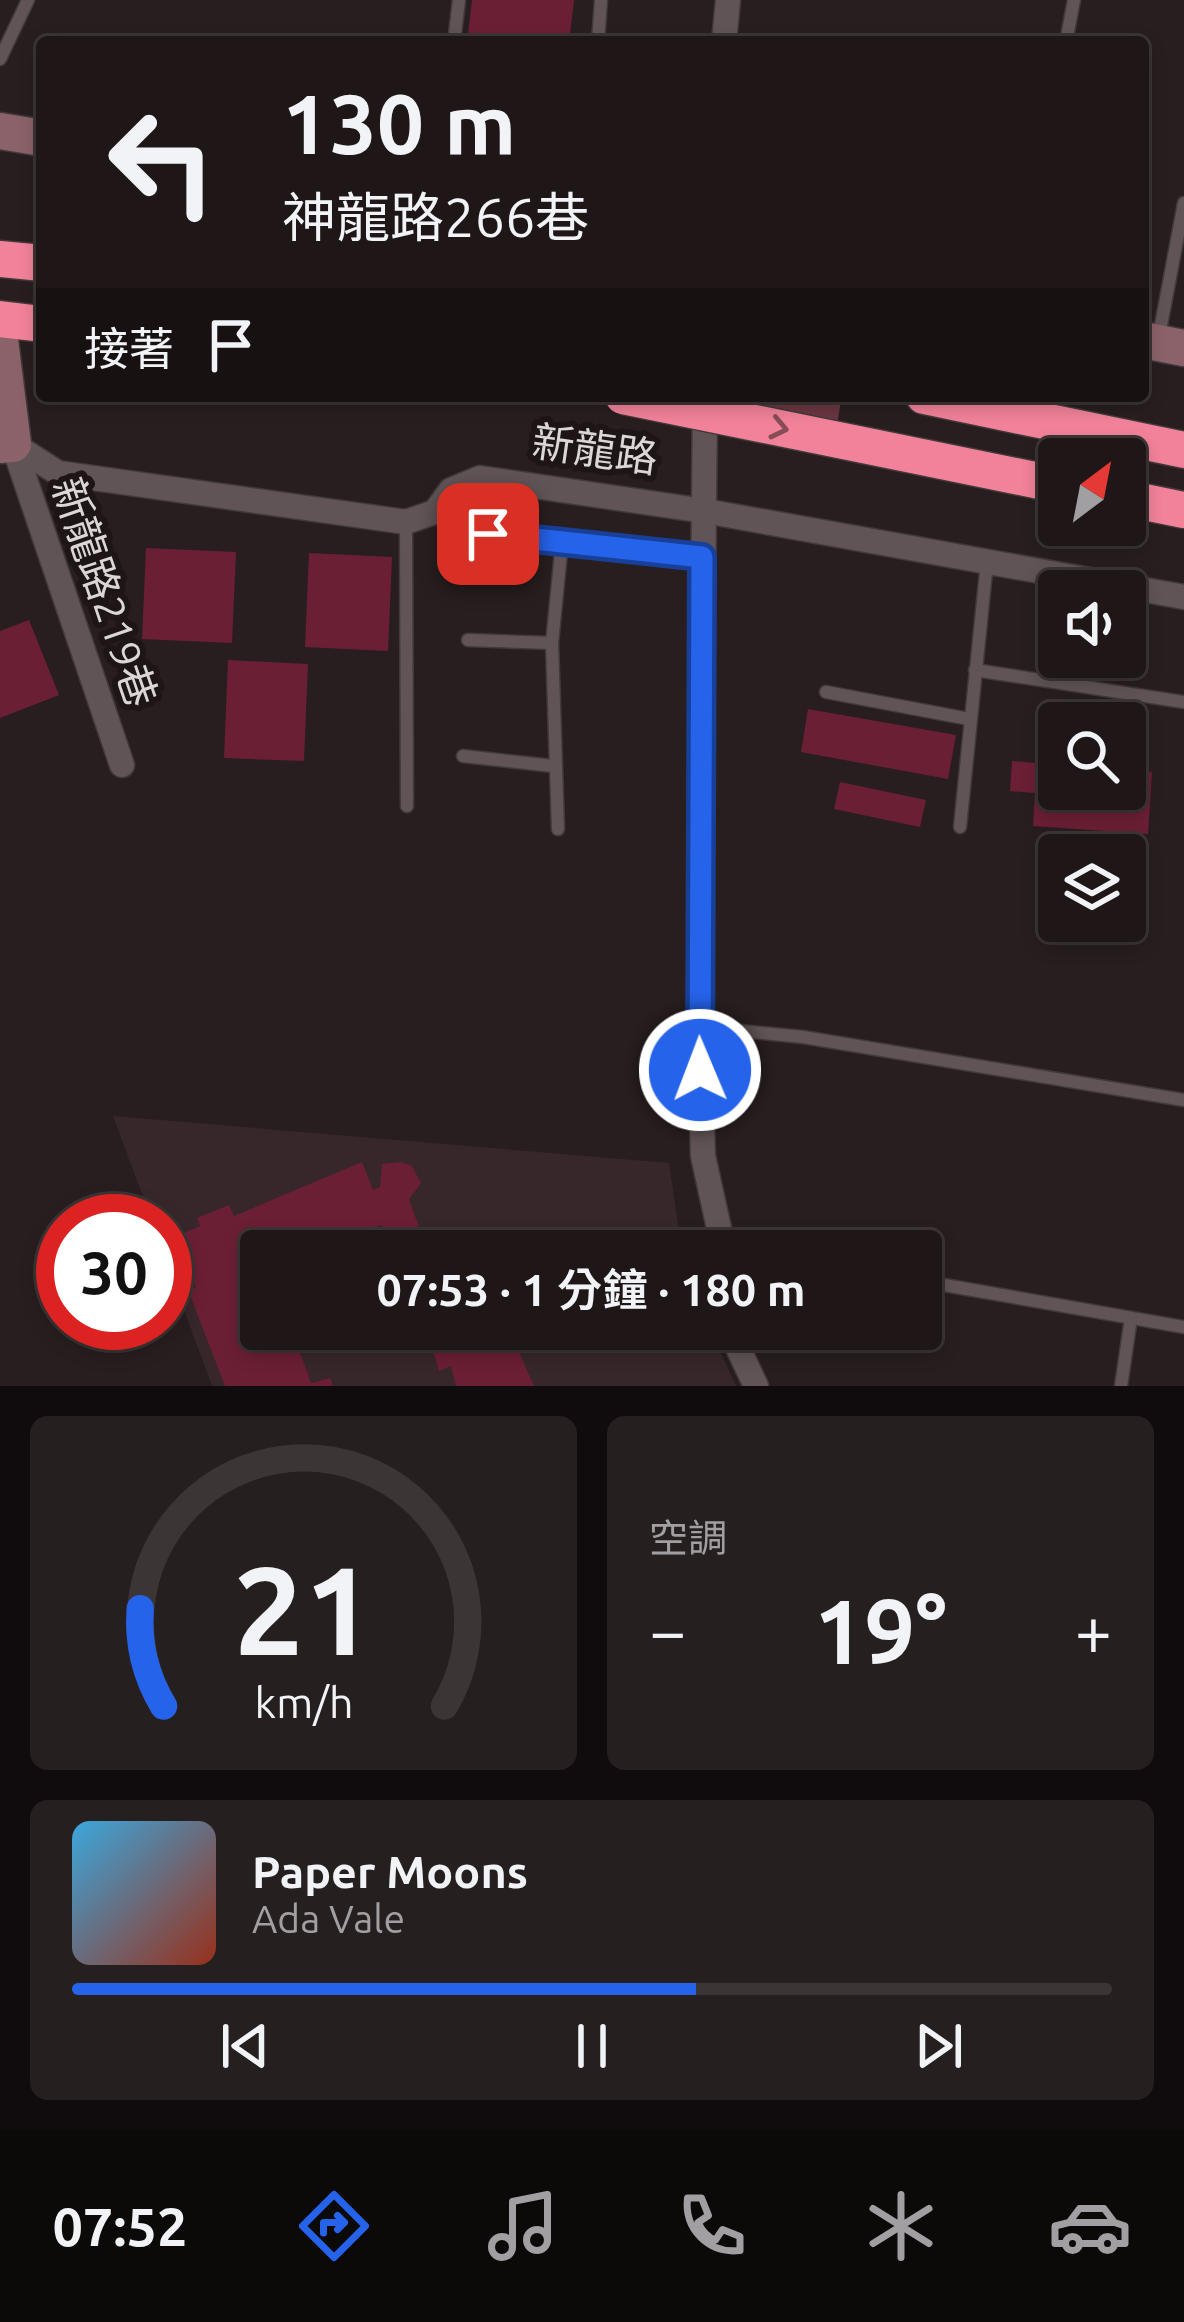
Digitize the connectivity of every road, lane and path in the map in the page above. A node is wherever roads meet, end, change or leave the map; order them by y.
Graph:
1 (28, 0) edge
2 (459, 0) edge
3 (601, 0) edge
4 (728, 0) edge
5 (1074, 0) edge
6 (455, 36) edge
7 (598, 36) edge
8 (725, 36) edge
9 (1067, 36) edge
10 (0, 59) edge
11 (0, 130) edge
12 (36, 137) edge
13 (1184, 203) edge
14 (0, 259) edge
15 (36, 262) edge
16 (0, 319) edge
17 (36, 323) edge
18 (0, 340) edge
19 (1162, 344) edge
20 (652, 402) edge
21 (704, 402) edge
22 (953, 402) edge
23 (7, 444) edge
24 (1184, 449) edge
25 (1038, 481) edge
26 (1146, 502) edge
27 (1184, 510) edge
28 (705, 511) junction
29 (406, 522) junction
30 (488, 534) dead end
31 (562, 542) junction
32 (702, 557) junction
33 (987, 562) junction
34 (1184, 598) edge
35 (468, 640) dead end
36 (552, 644) junction
37 (975, 670) junction
38 (826, 692) dead end
39 (1184, 702) edge
40 (969, 718) junction
41 (463, 756) dead end
42 (122, 765) dead end
43 (554, 766) junction
44 (407, 806) dead end
45 (960, 827) dead end
46 (558, 829) dead end
47 (698, 1027) junction
48 (1184, 1100) edge
49 (719, 1230) edge
50 (942, 1285) edge
51 (1131, 1318) junction
52 (1184, 1327) edge
53 (739, 1350) edge
54 (757, 1386) edge
55 (1121, 1386) edge

1 - 10 lane
2 - 6 lane
3 - 7 lane
4 - 8 street
5 - 9 lane
11 - 12 street
13 - 19 lane
14 - 15 highway
16 - 17 highway
18 - 23 street
20 -> 25 highway, bridge
21 - 28 street
22 - 24 highway
23 - 29 street
23 - 42 street, 新龍路219巷
26 - 27 highway
28 - 29 street, 新龍路
28 - 32 street
28 - 33 street, 新龍路
29 - 44 lane
30 - 31 lane
31 - 32 lane
31 - 36 lane
32 - 47 street
33 - 34 street, 新龍路
33 - 37 lane
35 - 36 lane
36 - 43 lane
37 - 39 lane
37 - 40 lane
38 - 40 lane
40 - 45 lane
41 - 43 lane
43 - 46 lane
47 - 48 lane
47 - 49 street
50 - 51 lane
51 - 52 lane
51 - 55 lane
53 - 54 street

